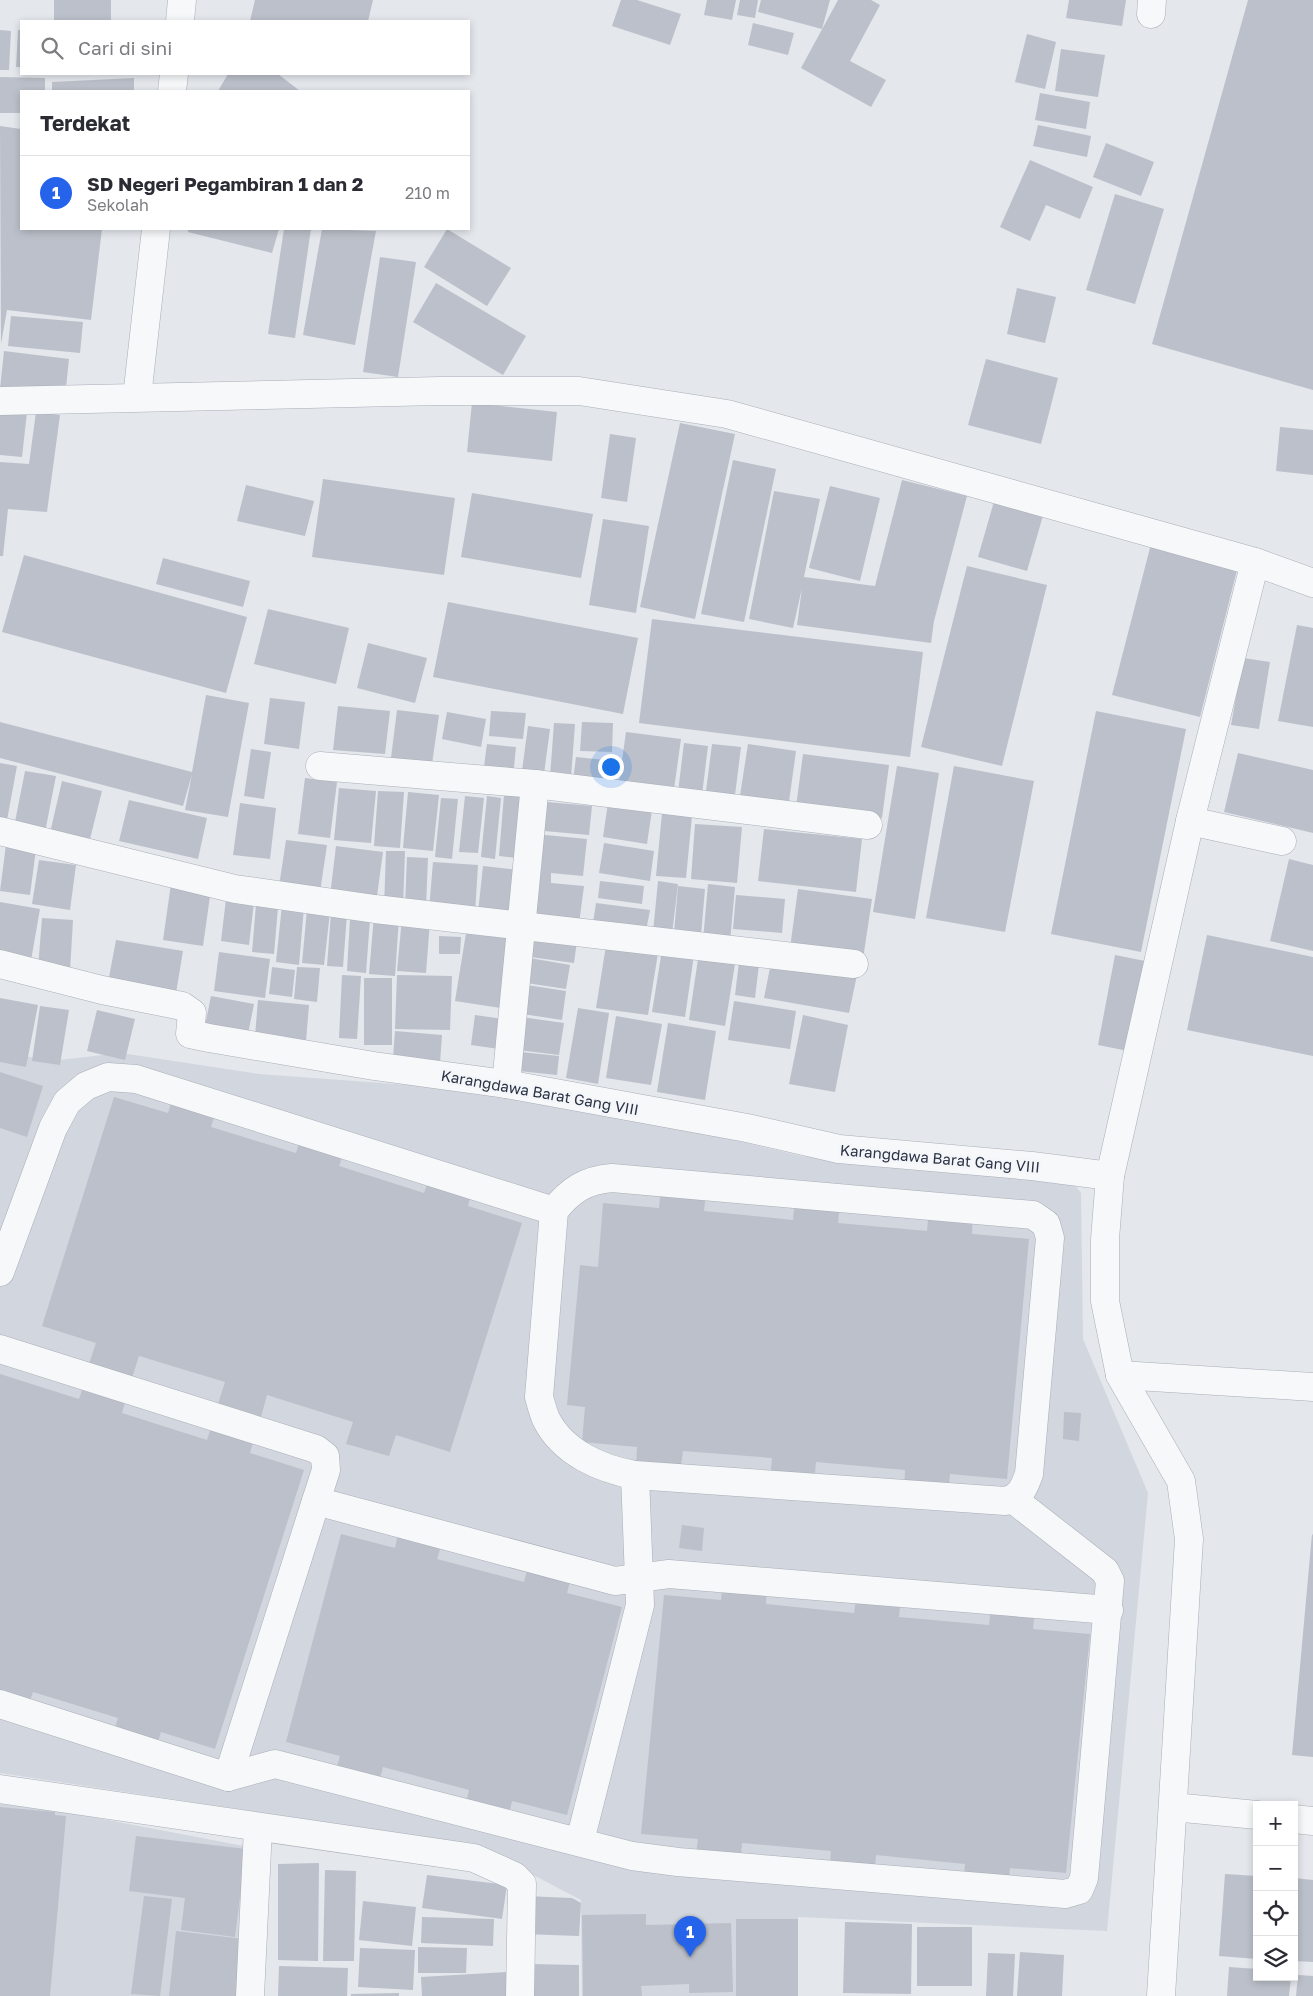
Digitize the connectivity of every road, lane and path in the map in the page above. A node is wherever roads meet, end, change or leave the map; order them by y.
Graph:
1 (182, 0) edge
2 (180, 20) edge
3 (174, 75) edge
4 (172, 90) edge
5 (156, 230) edge
6 (137, 398) junction
7 (0, 401) edge
8 (1255, 562) junction
9 (1313, 583) edge
10 (320, 766) dead end
11 (535, 784) junction
12 (1190, 821) junction
13 (868, 825) dead end
14 (0, 831) edge
15 (1282, 841) dead end
16 (522, 924) junction
17 (0, 964) edge
18 (854, 964) dead end
19 (506, 1084) junction
20 (1110, 1176) junction
21 (554, 1211) junction
22 (0, 1272) edge
23 (0, 1349) edge
24 (1120, 1375) junction
25 (1313, 1387) edge
26 (635, 1476) junction
27 (1014, 1500) junction
28 (316, 1501) junction
29 (639, 1578) junction
30 (1109, 1610) junction
31 (0, 1704) edge
32 (228, 1776) junction
33 (0, 1789) edge
34 (1173, 1807) junction
35 (1253, 1816) edge
36 (1298, 1819) edge
37 (1313, 1821) edge
38 (258, 1828) junction
39 (580, 1841) junction
40 (250, 1996) edge
41 (520, 1996) edge
42 (1161, 1996) edge

1 - 2 street
3 - 4 street
5 - 6 street
6 - 7 street
6 - 8 street
8 - 9 street
8 - 12 street
10 - 11 street
11 - 13 street
11 - 16 street
12 - 15 street
12 - 20 street
14 - 16 street
16 - 18 street
16 - 19 street
17 - 19 street, Karangdawa Barat Gang VIII
19 - 20 street, Karangdawa Barat Gang VIII
20 - 24 street
21 - 22 street
21 - 26 street
21 - 27 street
23 - 28 street
24 - 25 street
24 - 34 street
26 - 27 street
26 - 29 street
27 - 30 street
28 - 29 street
28 - 32 street
29 - 30 street
29 - 39 street
30 - 39 street
31 - 32 street
32 - 39 street
33 - 38 street
34 - 35 street
34 - 42 street
36 - 37 street
38 - 40 street
38 - 41 street

